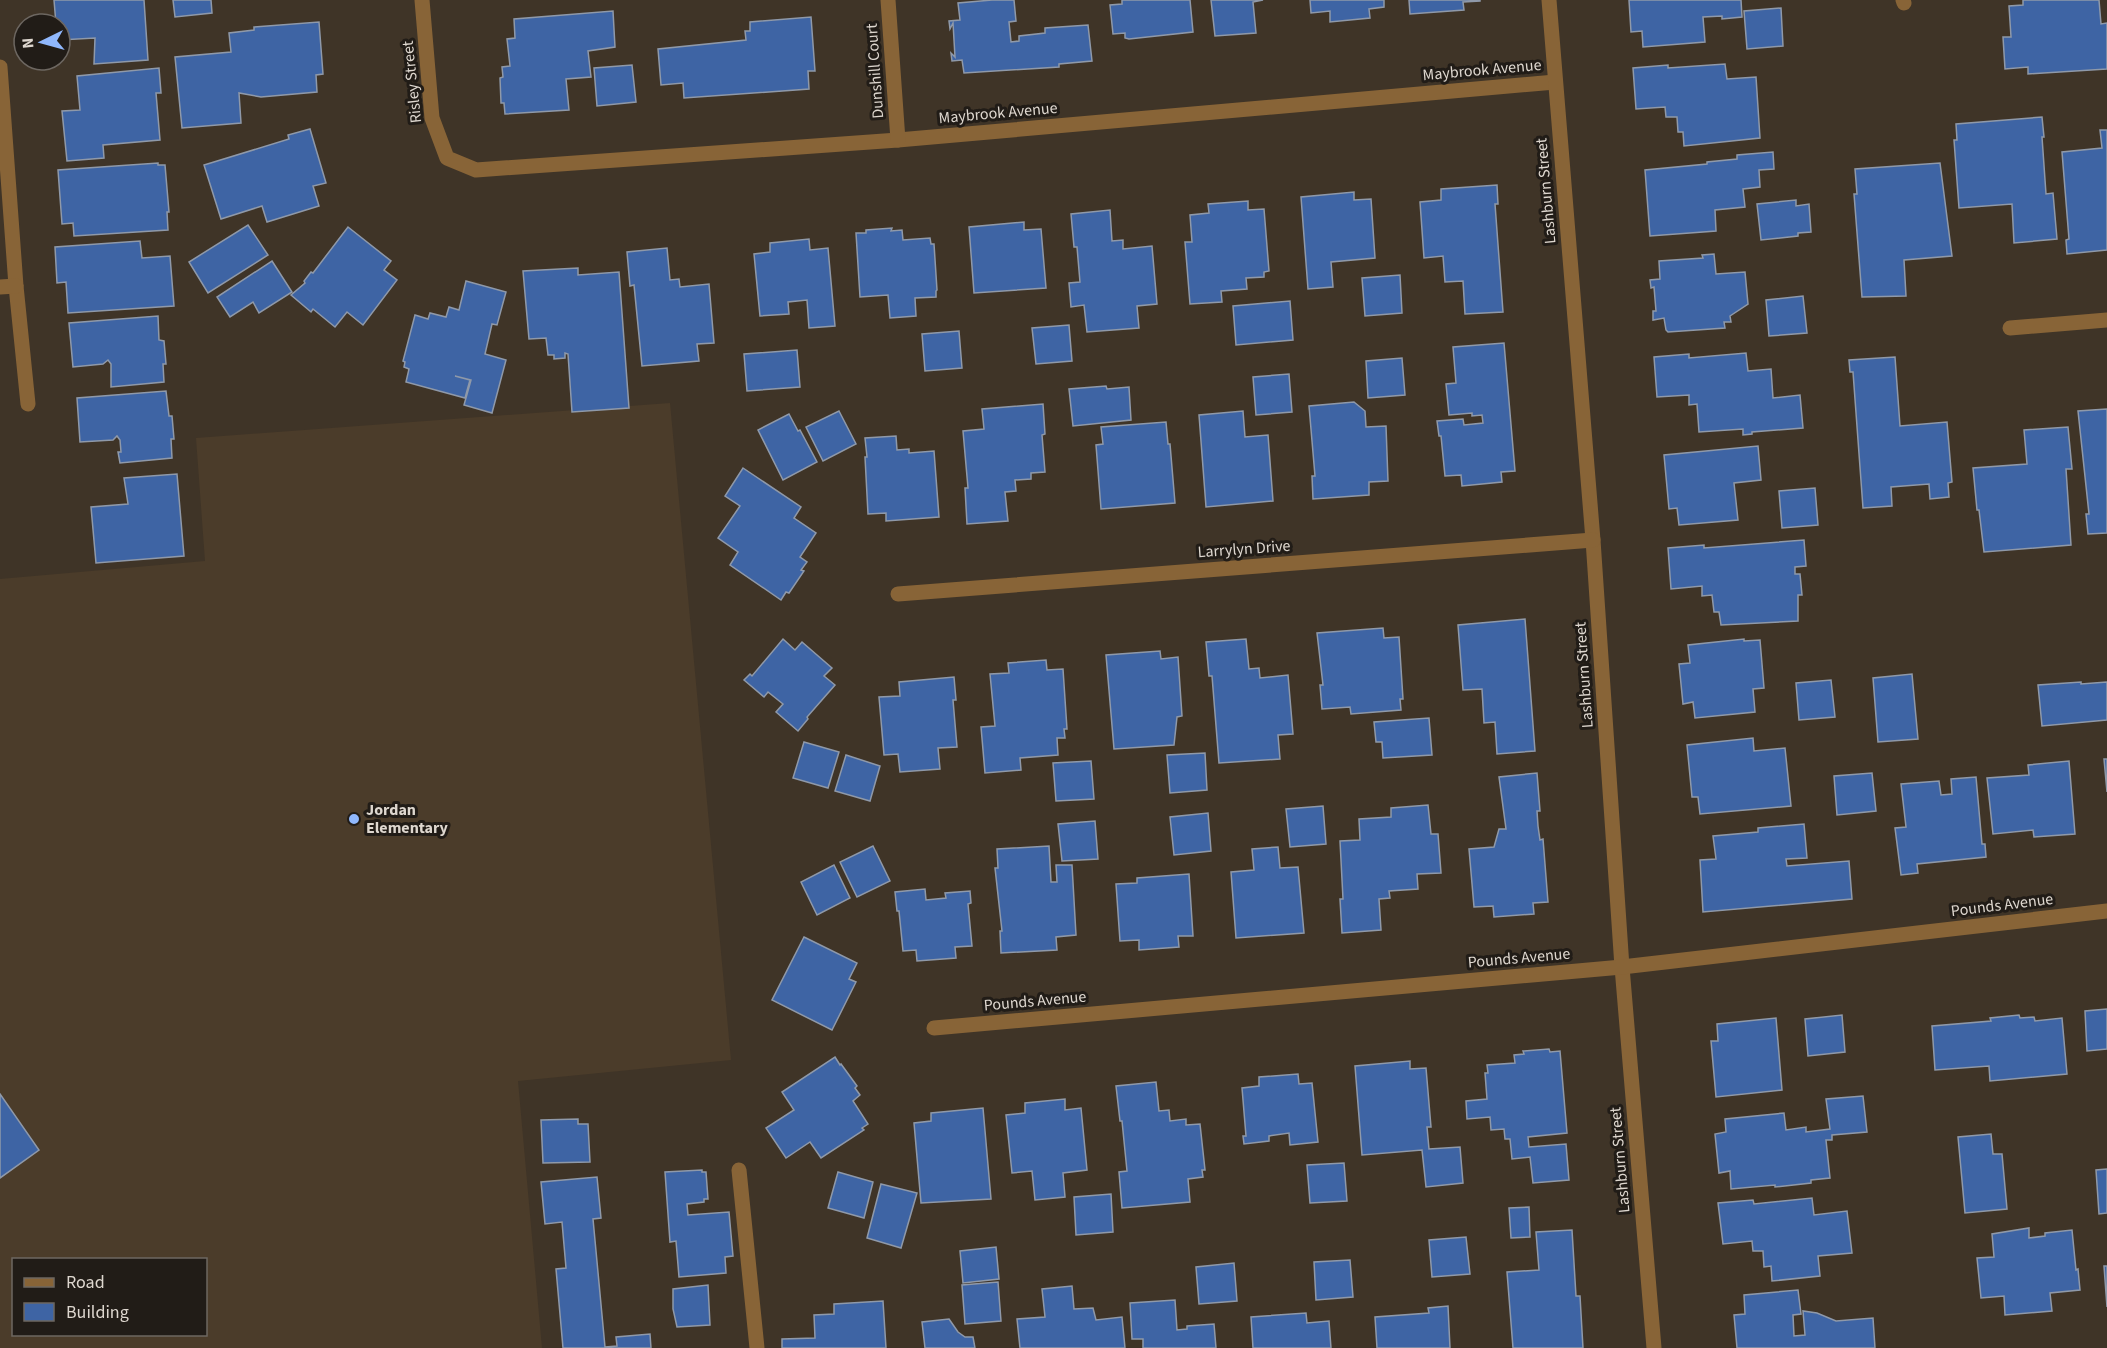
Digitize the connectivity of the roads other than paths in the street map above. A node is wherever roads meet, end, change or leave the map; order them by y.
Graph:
1 (422, 0) edge
2 (888, 0) edge
3 (1549, 0) edge
4 (0, 67) edge
5 (1555, 82) junction
6 (898, 140) junction
7 (447, 158) joint
8 (16, 286) junction
9 (0, 287) edge
10 (2107, 320) edge
11 (2010, 328) dead end
12 (28, 404) dead end
13 (1593, 540) junction
14 (898, 594) dead end
15 (2107, 911) edge
16 (1622, 967) junction
17 (934, 1028) dead end
18 (739, 1170) dead end
19 (757, 1348) edge
20 (1654, 1348) edge

1 - 7 street, Risley Street
2 - 6 street, Dunshill Court
3 - 5 street, Lashburn Street
4 - 8 street
5 - 6 street, Maybrook Avenue
5 - 13 street, Lashburn Street
6 - 7 street, Maybrook Avenue
8 - 9 street
8 - 12 street
10 - 11 street
13 - 14 street, Larrylyn Drive
13 - 16 street, Lashburn Street
15 - 16 street, Pounds Avenue
16 - 17 street, Pounds Avenue
16 - 20 street, Lashburn Street
18 - 19 street

